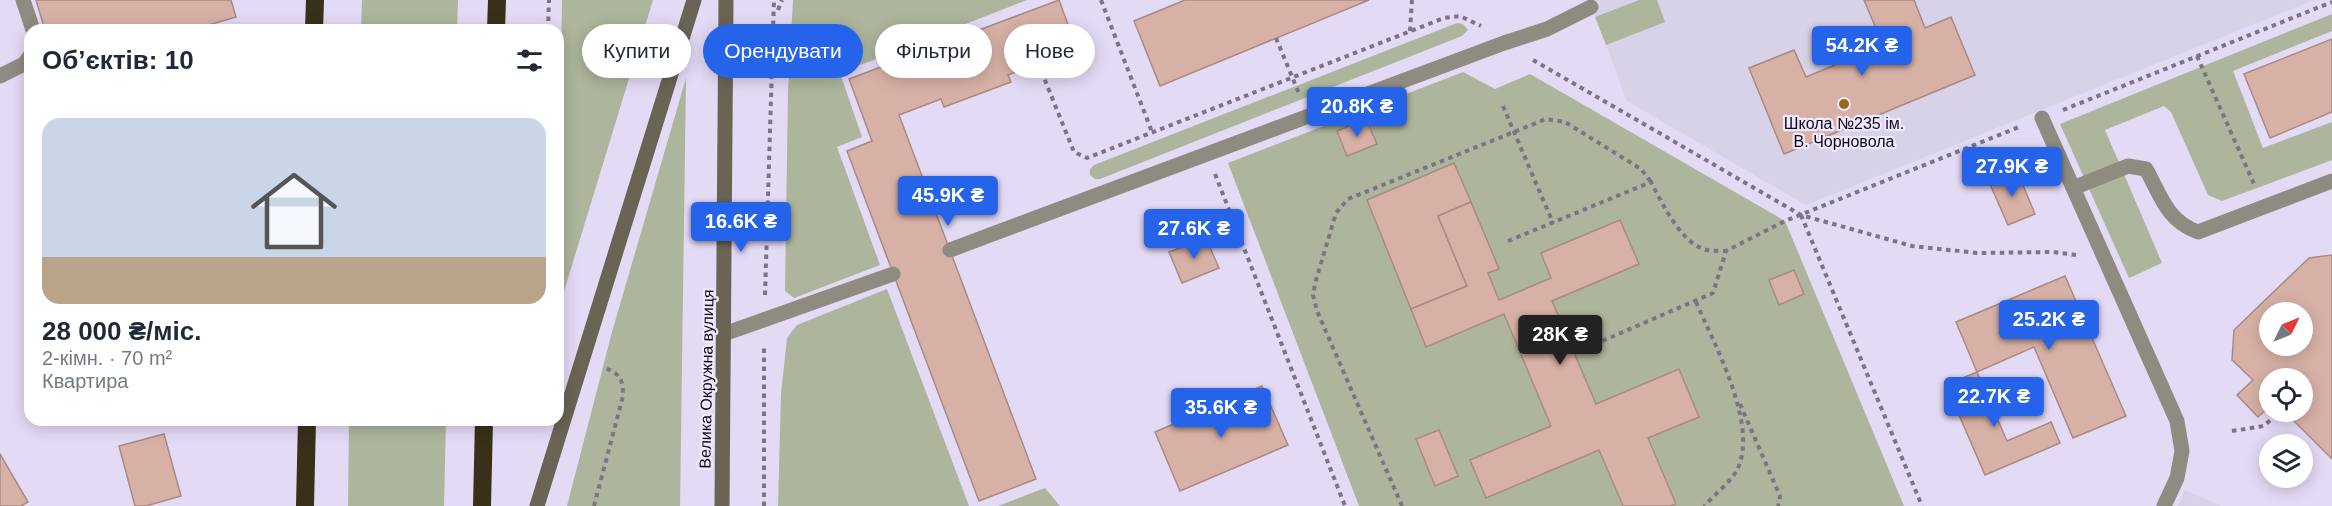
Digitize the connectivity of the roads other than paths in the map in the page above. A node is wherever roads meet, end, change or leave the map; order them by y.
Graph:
1 (23, 0) edge
2 (315, 0) edge
3 (497, 0) edge
4 (694, 0) edge
5 (726, 0) edge
6 (1592, 7) dead end
7 (31, 24) edge
8 (314, 24) edge
9 (496, 24) edge
10 (24, 64) edge
11 (0, 76) edge
12 (2042, 118) dead end
13 (2332, 181) edge
14 (2073, 188) junction
15 (950, 250) dead end
16 (893, 274) dead end
17 (724, 334) junction
18 (564, 419) edge
19 (307, 426) edge
20 (484, 426) edge
21 (562, 426) edge
22 (305, 506) edge
23 (482, 506) edge
24 (537, 506) edge
25 (722, 506) edge
26 (2164, 506) edge

1 - 7 lane
2 - 8 highway
3 - 9 highway
4 - 18 main road
5 - 17 main road, Велика Окружна вулиця
6 - 15 lane
10 - 11 lane
12 - 14 lane
13 - 14 lane
14 - 26 lane
16 - 17 lane
17 - 25 main road, Велика Окружна вулиця
19 - 22 highway
20 - 23 highway
21 - 24 main road

